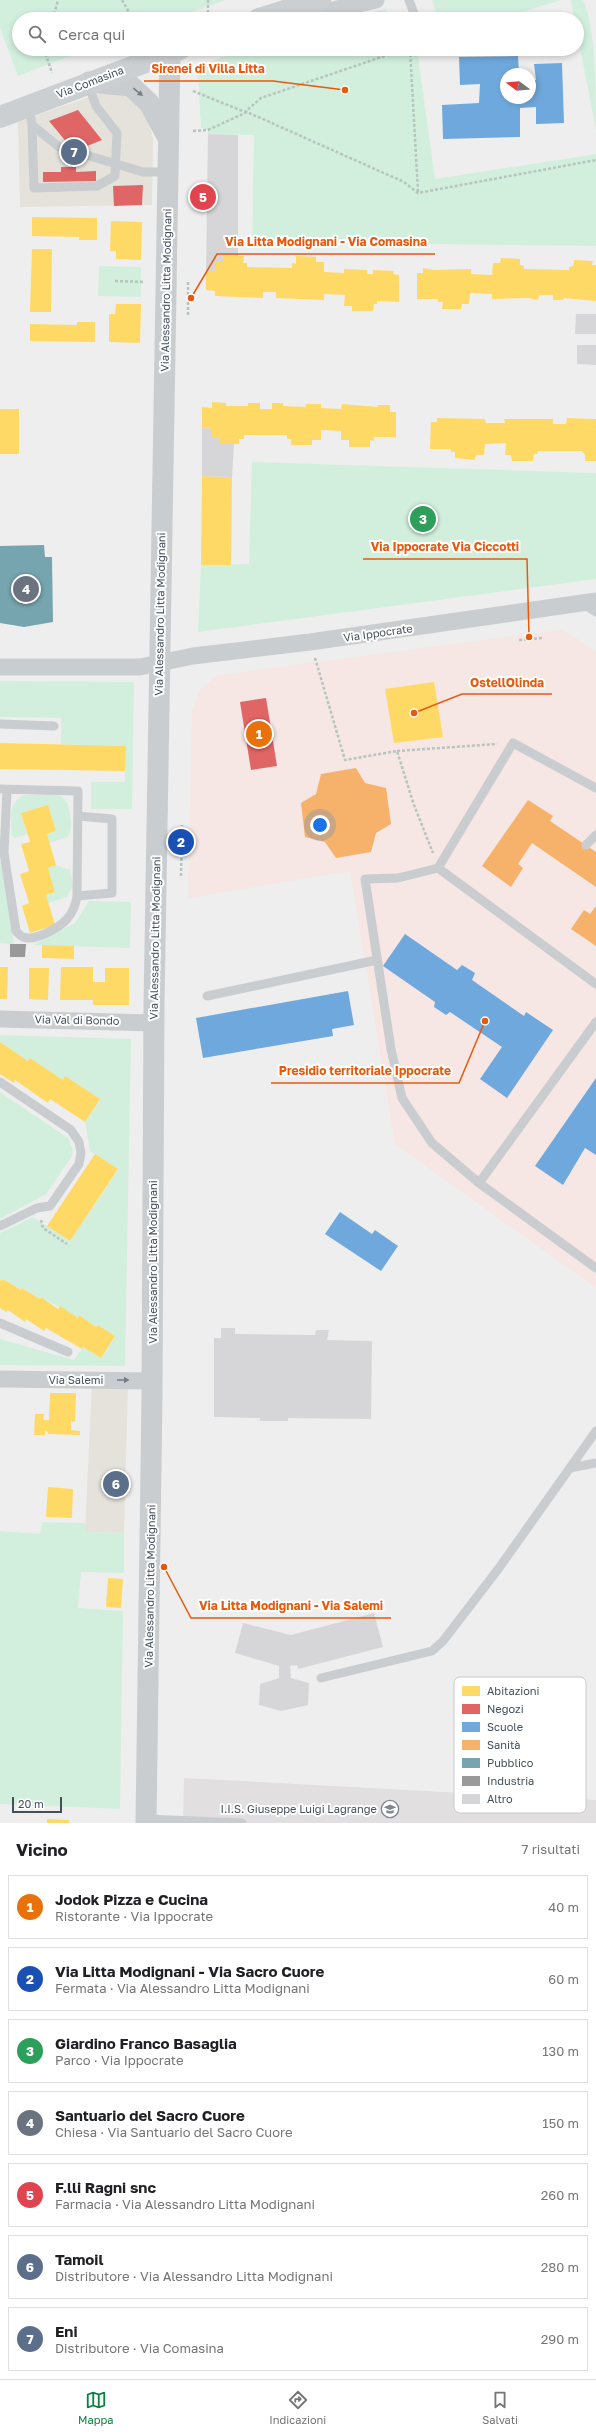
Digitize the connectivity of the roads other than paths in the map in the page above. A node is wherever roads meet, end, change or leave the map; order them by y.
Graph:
1 (282, 0) edge
2 (296, 0) edge
3 (320, 0) edge
4 (376, 0) edge
5 (409, 0) edge
6 (269, 12) edge
7 (273, 12) edge
8 (281, 12) edge
9 (324, 12) edge
10 (413, 12) edge
11 (161, 56) edge
12 (175, 56) edge
13 (88, 82) junction
14 (31, 116) junction
15 (0, 117) edge
16 (169, 141) junction
17 (66, 149) dead end
18 (83, 154) dead end
19 (116, 164) junction
20 (168, 172) junction
21 (591, 606) edge
22 (160, 663) junction
23 (0, 667) edge
24 (0, 724) edge
25 (54, 726) dead end
26 (596, 788) edge
27 (4, 789) edge
28 (78, 816) junction
29 (596, 835) edge
30 (586, 845) dead end
31 (2, 853) edge
32 (438, 868) junction
33 (78, 896) junction
34 (377, 960) junction
35 (596, 984) edge
36 (207, 996) dead end
37 (0, 1019) edge
38 (596, 1022) edge
39 (154, 1023) junction
40 (0, 1082) edge
41 (479, 1183) junction
42 (0, 1226) edge
43 (596, 1268) edge
44 (0, 1323) edge
45 (68, 1352) dead end
46 (0, 1379) edge
47 (152, 1381) junction
48 (596, 1431) edge
49 (596, 1463) edge
50 (570, 1468) junction
51 (321, 1678) dead end
52 (146, 1821) edge
53 (208, 1822) edge
54 (242, 1823) edge

1 - 6 street
2 - 7 main road
3 - 8 main road
4 - 9 street
5 - 10 lane
11 - 13 main road, Via Comasina
12 - 16 street, Via Alessandro Litta Modignani
13 - 14 main road, Via Comasina
13 -> 16 street
13 - 19 lane
14 - 15 main road, Via Comasina
14 - 17 lane
14 - 19 lane
16 - 20 street, Via Alessandro Litta Modignani
18 - 19 lane
19 - 20 lane
20 - 22 street, Via Alessandro Litta Modignani
21 - 22 street, Via Ippocrate
22 - 23 street, Via Ippocrate
22 - 39 street, Via Alessandro Litta Modignani
24 - 25 lane
26 - 32 lane
27 - 28 lane
27 - 31 lane
28 - 33 lane
28 - 33 lane
29 - 30 lane
31 - 33 lane
32 - 34 lane
32 - 35 lane
34 - 36 lane
34 - 41 lane
37 - 39 street, Via Val di Bondo
38 - 41 lane
39 - 47 street, Via Alessandro Litta Modignani
40 - 42 lane
41 - 43 lane
44 - 45 lane
46 -> 47 street, Via Salemi
47 - 52 street, Via Alessandro Litta Modignani
48 - 50 lane
49 - 50 lane
50 - 51 lane
52 - 53 lane
53 - 54 lane

